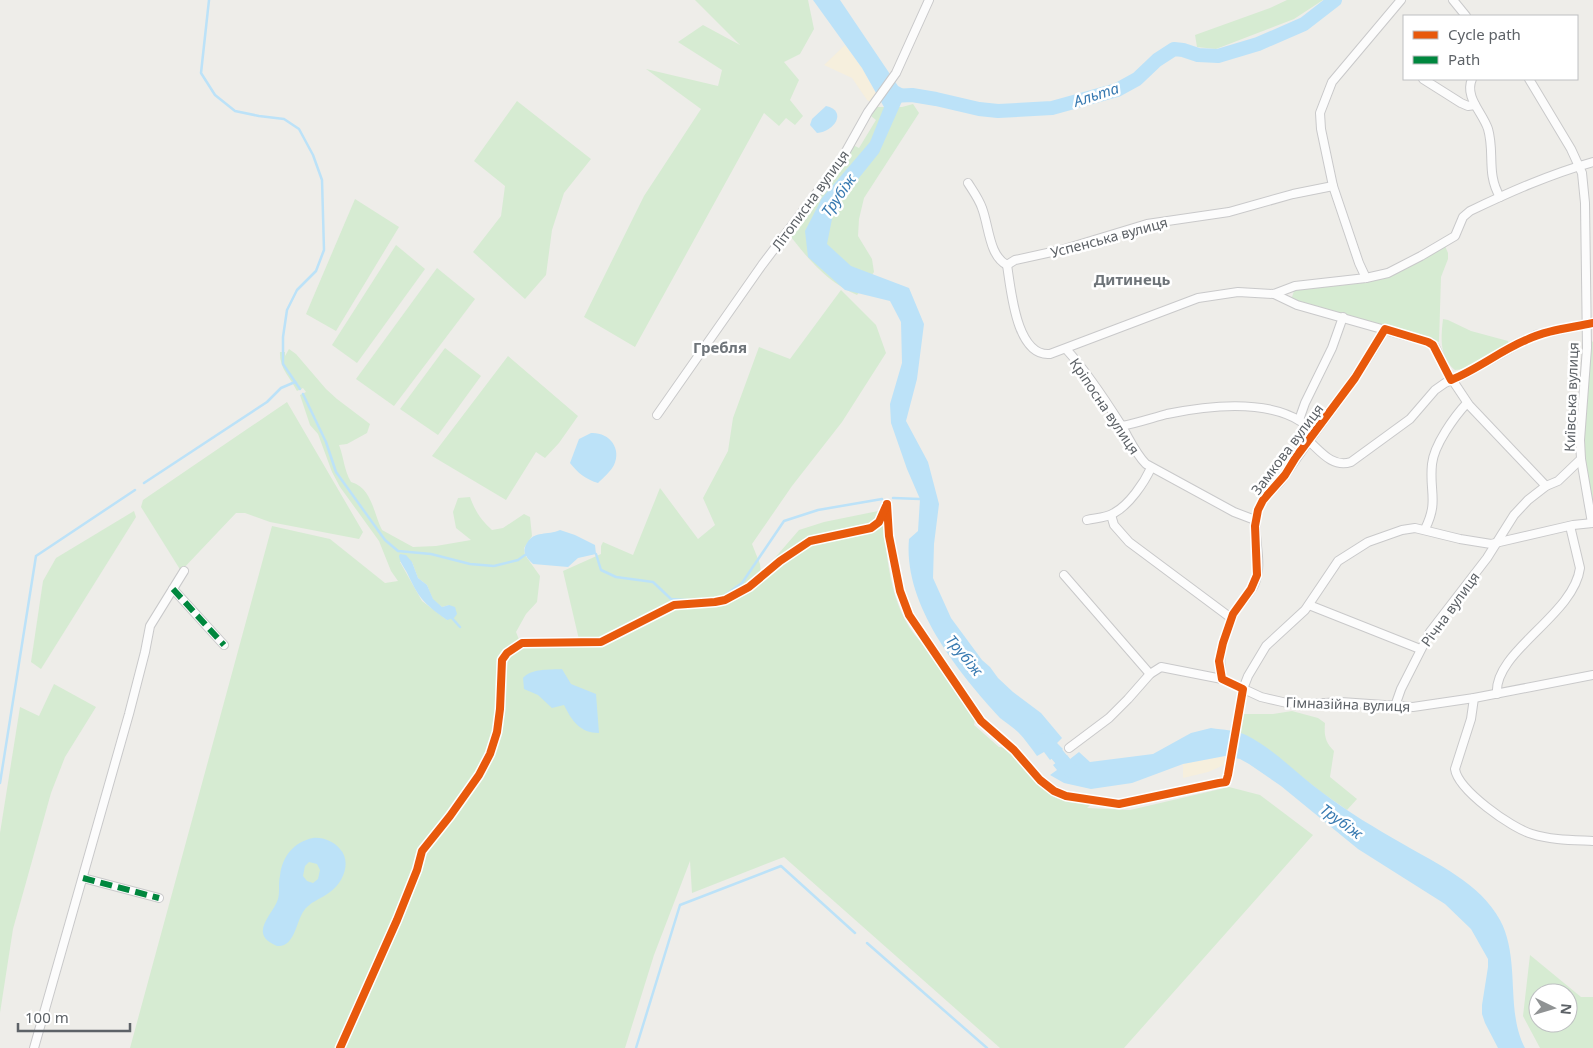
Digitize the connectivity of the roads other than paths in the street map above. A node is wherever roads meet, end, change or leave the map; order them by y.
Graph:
1 (930, 0) edge
2 (1401, 0) edge
3 (1453, 0) edge
4 (1465, 15) edge
5 (1425, 80) edge
6 (1472, 80) edge
7 (1530, 80) edge
8 (1475, 105) junction
9 (1593, 162) edge
10 (1580, 166) junction
11 (968, 183) dead end
12 (1333, 186) junction
13 (1500, 197) junction
14 (1007, 265) junction
15 (1366, 278) junction
16 (1274, 294) junction
17 (1343, 317) junction
18 (1590, 324) edge
19 (1385, 329) junction
20 (1066, 349) junction
21 (1451, 380) junction
22 (1468, 404) junction
23 (657, 416) dead end
24 (1300, 420) junction
25 (1122, 426) junction
26 (1314, 434) junction
27 (1309, 441) junction
28 (1581, 459) junction
29 (1151, 468) junction
30 (1546, 486) junction
31 (1111, 515) junction
32 (1087, 520) dead end
33 (1256, 520) junction
34 (1593, 523) edge
35 (1570, 526) junction
36 (1424, 530) junction
37 (1497, 543) junction
38 (184, 571) dead end
39 (1064, 575) dead end
40 (173, 589) junction
41 (1309, 605) junction
42 (1231, 618) junction
43 (224, 645) dead end
44 (1420, 650) junction
45 (1150, 674) junction
46 (1593, 675) edge
47 (1222, 679) junction
48 (1243, 689) junction
49 (1497, 694) junction
50 (1474, 698) junction
51 (1395, 706) junction
52 (1070, 748) dead end
53 (1593, 841) edge
54 (83, 878) junction
55 (158, 898) dead end
56 (34, 1048) edge

1 - 23 street, Літописна вулиця
2 - 12 street
3 - 4 street
5 - 8 street
6 - 8 street
7 - 10 street, Київська вулиця
8 - 13 street
9 - 10 street
10 - 13 street
10 - 18 street, Київська вулиця
11 - 14 street
12 - 14 street, Успенська вулиця
12 - 15 street
13 - 15 street
14 - 20 street, Кріпосна вулиця
15 - 16 street
16 - 17 street
16 - 20 street
17 - 19 street
17 - 24 street
18 - 21 street
18 - 28 street, Київська вулиця
19 - 21 street
19 - 26 street, Замкова вулиця
20 - 25 street, Кріпосна вулиця
21 - 22 street
21 - 27 street
22 - 30 street
22 - 36 street
24 - 25 street
24 - 26 street
25 - 29 street, Кріпосна вулиця
26 - 27 street, Замкова вулиця
27 - 33 street, Замкова вулиця
28 - 30 street, Київська вулиця
28 - 34 street, Київська вулиця
29 - 31 street
29 - 33 street, Кріпосна вулиця
30 - 37 street, Київська вулиця
31 - 32 street
31 - 42 street
33 - 42 street, Замкова вулиця
34 - 35 street
35 - 37 street
35 - 49 street
36 - 37 street
36 - 41 street
37 - 44 street, Річна вулиця
38 - 40 street
39 - 45 street
40 - 43 street
40 - 54 street
41 - 44 street
41 - 48 street
42 - 47 street, Замкова вулиця
44 - 51 street, Річна вулиця
45 - 47 street, Гімназійна вулиця
45 - 52 street
46 - 49 street, Гімназійна вулиця
47 - 48 street, Гімназійна вулиця
48 - 51 street, Гімназійна вулиця
49 - 50 street, Гімназійна вулиця
50 - 51 street, Гімназійна вулиця
50 - 53 street
54 - 55 street
54 - 56 street

